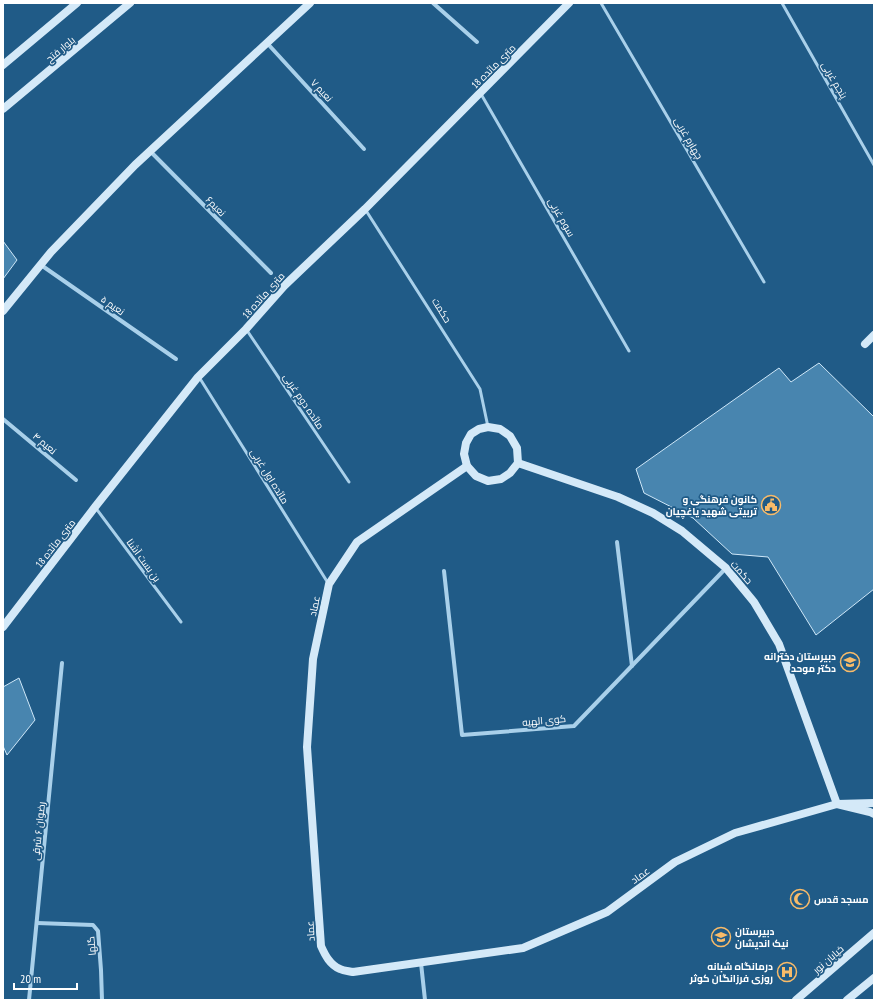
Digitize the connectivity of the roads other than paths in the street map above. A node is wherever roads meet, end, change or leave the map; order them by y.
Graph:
1 (77, 3) edge
2 (130, 3) edge
3 (310, 3) edge
4 (433, 3) edge
5 (569, 3) edge
6 (601, 3) edge
7 (782, 3) edge
8 (477, 42) dead end
9 (267, 43) junction
10 (3, 65) edge
11 (480, 92) junction
12 (3, 110) edge
13 (364, 149) dead end
14 (150, 151) junction
15 (874, 165) edge
16 (366, 209) junction
17 (41, 264) junction
18 (271, 273) dead end
19 (764, 282) dead end
20 (3, 311) edge
21 (246, 329) junction
22 (874, 335) edge
23 (865, 344) dead end
24 (629, 350) dead end
25 (176, 359) dead end
26 (198, 377) junction
27 (3, 419) edge
28 (488, 427) junction
29 (518, 462) junction
30 (467, 466) junction
31 (76, 480) dead end
32 (350, 482) dead end
33 (95, 507) junction
34 (617, 542) dead end
35 (726, 568) junction
36 (444, 571) dead end
37 (329, 584) junction
38 (181, 622) dead end
39 (3, 627) edge
40 (62, 663) dead end
41 (632, 666) junction
42 (874, 803) edge
43 (837, 804) junction
44 (874, 814) edge
45 (37, 923) junction
46 (874, 932) edge
47 (421, 963) junction
48 (874, 978) edge
49 (29, 1000) edge
50 (102, 1000) edge
51 (425, 1000) edge
52 (796, 1000) edge
53 (847, 1000) edge

1 - 10 street
2 - 12 street, بلوار فتح
3 - 9 street
4 - 8 street
5 - 11 street, 18 متری مائده
6 - 19 lane, چهارم غربی
7 - 15 lane, پنجم غربی
9 - 13 street, نعیم ۷
9 - 14 street
11 - 16 street, 18 متری مائده
11 - 24 lane, سوم غربی
14 - 17 street
14 - 18 street, نعیم۶
16 - 21 street, 18 متری مائده
16 - 28 lane, حکمت
17 - 20 street
17 - 25 street, نعیم ۵
21 - 26 street, 18 متری مائده
21 - 32 lane, مائده دوم غربی
22 - 23 street
26 - 33 street, 18 متری مائده
26 - 37 lane, مائده اول غربی
27 - 31 street, نعیم ۴
28 - 29 street
28 - 30 street
29 - 30 street
29 - 35 street, حکمت
30 - 37 street, عماد
33 - 38 lane, بن بست آشنا
33 - 39 street, 18 متری مائده
34 - 41 street
35 - 41 street, کوی الهیه
35 - 43 street, حکمت
36 - 41 street, کوی الهیه
37 - 47 street, عماد
40 - 45 street, رضوان ۶ شرقی
42 - 43 street
43 - 44 street
43 - 47 street, عماد
45 - 49 street, رضوان ۶ شرقی
45 - 50 street, گلها
46 - 52 street, خیابان نور
47 - 51 street
48 - 53 street

